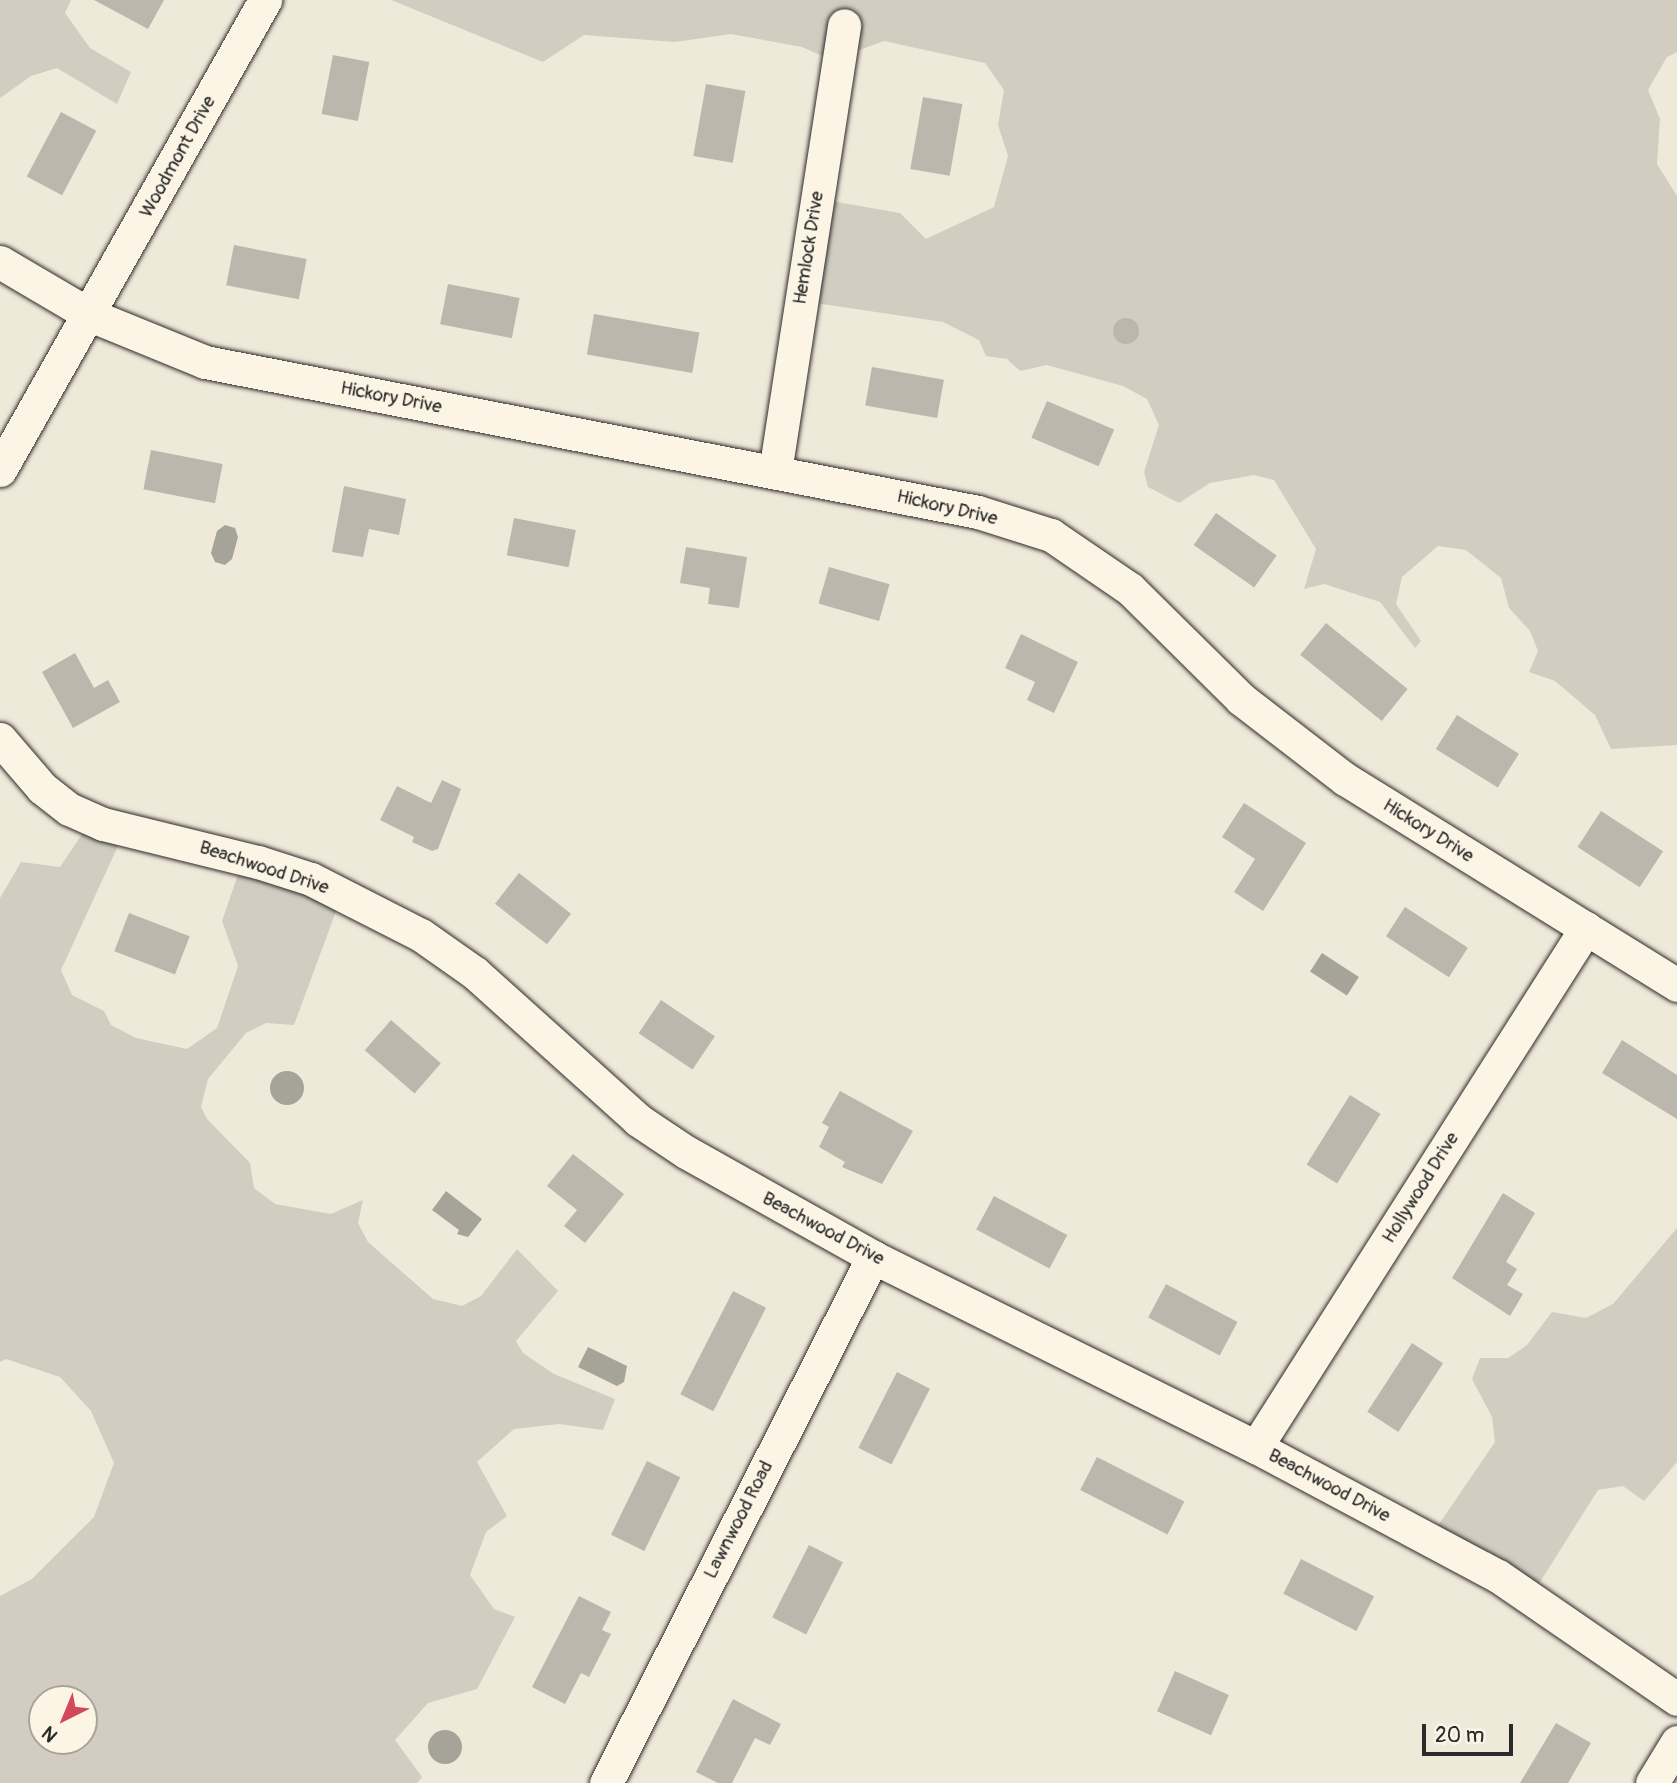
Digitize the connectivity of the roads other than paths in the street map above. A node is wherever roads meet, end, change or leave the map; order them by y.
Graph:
1 (265, 0) edge
2 (844, 24) dead end
3 (0, 262) edge
4 (90, 315) junction
5 (0, 470) edge
6 (775, 472) junction
7 (0, 739) edge
8 (1586, 928) junction
9 (1677, 985) edge
10 (873, 1257) junction
11 (1256, 1447) junction
12 (1677, 1699) edge
13 (1677, 1742) edge
14 (606, 1783) edge
15 (1652, 1783) edge

1 - 4 street, Woodmont Drive
2 - 6 street, Hemlock Drive
3 - 4 street, Hickory Drive
4 - 5 street
4 - 6 street, Hickory Drive
6 - 8 street, Hickory Drive
7 - 10 street, Beachwood Drive
8 - 9 street, Hickory Drive
8 - 11 street, Hollywood Drive
10 - 11 street, Beachwood Drive
10 - 14 street, Lawnwood Road
11 - 12 street, Beachwood Drive
13 - 15 street

